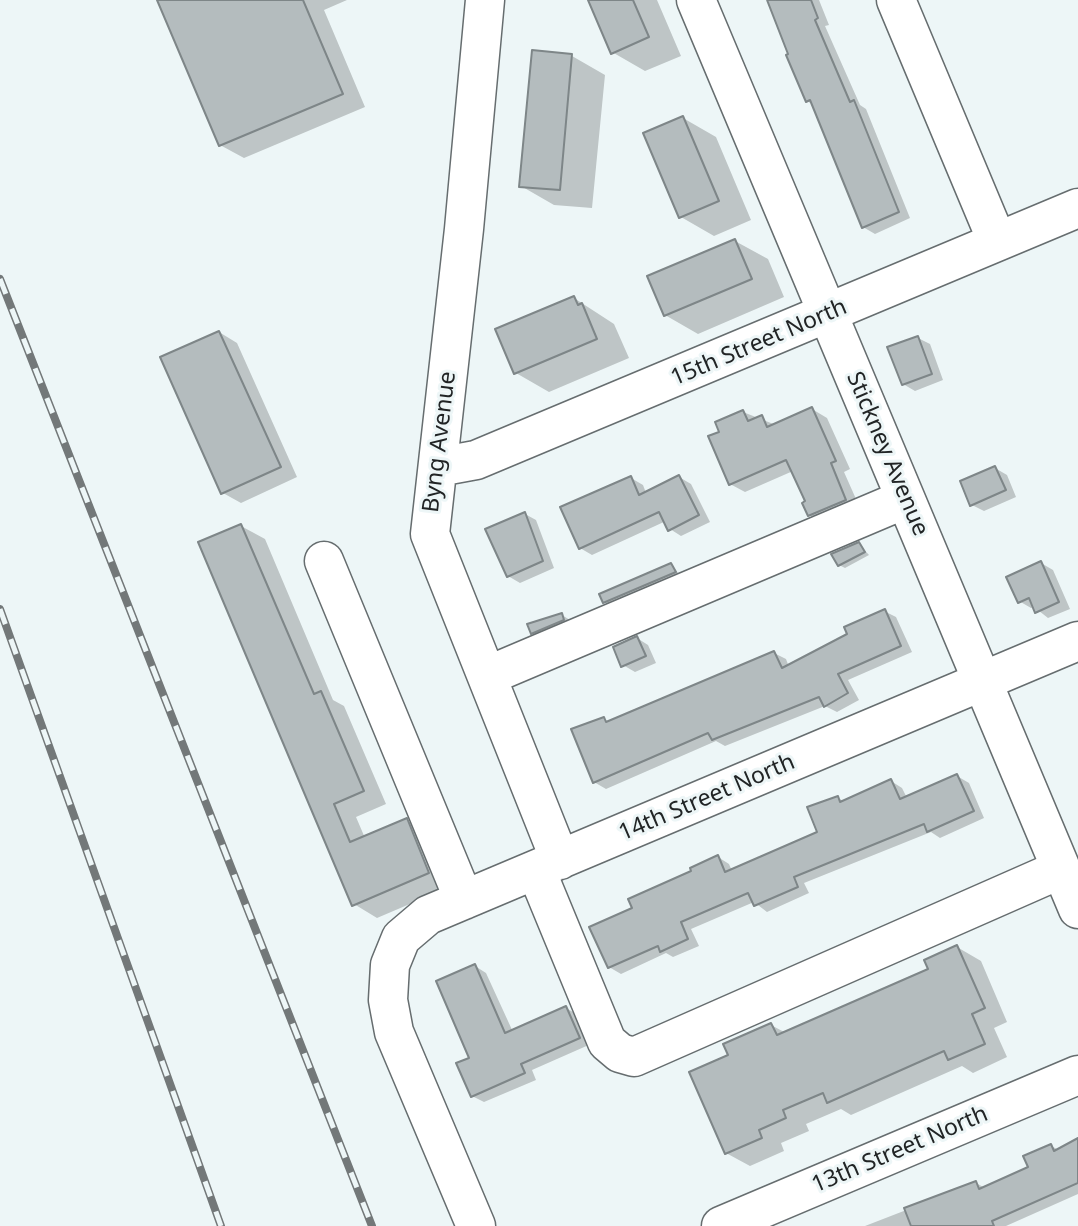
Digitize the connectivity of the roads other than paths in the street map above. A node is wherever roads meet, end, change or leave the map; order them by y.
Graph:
1 (485, 0) edge
2 (696, 0) edge
3 (897, 0) edge
4 (1078, 208) edge
5 (997, 241) junction
6 (828, 314) junction
7 (438, 467) junction
8 (905, 499) junction
9 (324, 561) dead end
10 (1078, 641) edge
11 (487, 676) junction
12 (983, 680) junction
13 (548, 865) junction
14 (1061, 870) junction
15 (464, 900) junction
16 (1078, 909) edge
17 (1078, 1075) edge
18 (476, 1226) edge
19 (722, 1226) edge

1 - 7 street, Byng Avenue
2 - 6 street, Stickney Avenue
3 - 5 street
4 - 5 street, 15th Street North
5 - 6 street, 15th Street North
6 - 7 street, 15th Street North
6 - 8 street, Stickney Avenue
7 - 11 street, Byng Avenue
8 - 11 street
8 - 12 street, Stickney Avenue
9 - 15 street
10 - 12 street, 14th Street North
11 - 13 street, Byng Avenue
12 - 13 street, 14th Street North
12 - 14 street, Stickney Avenue
13 - 14 street, Byng Avenue
13 - 15 street, 14th Street North
14 - 16 street, Stickney Avenue
15 - 18 street, 14th Street North
17 - 19 street, 13th Street North

